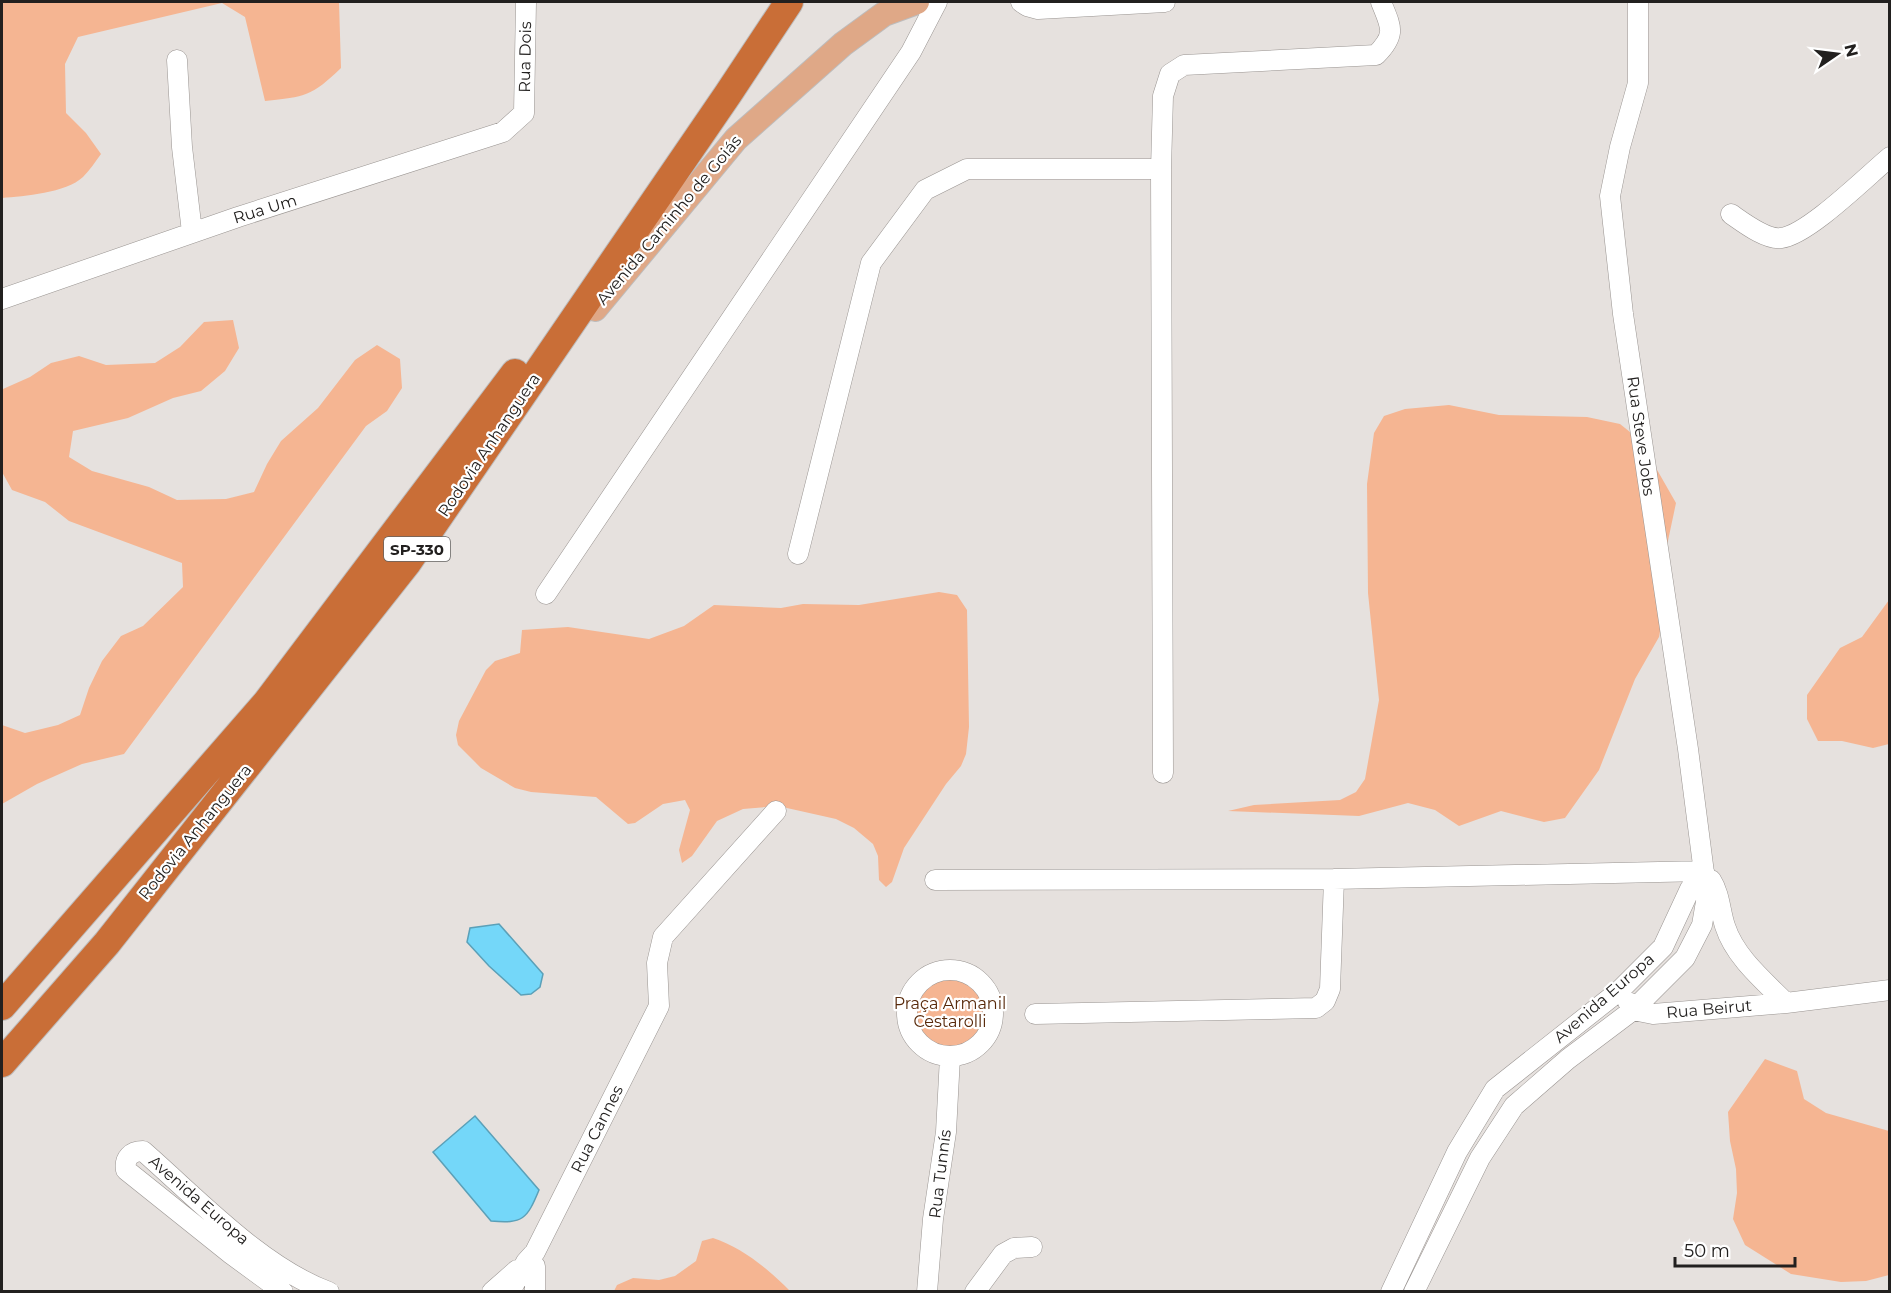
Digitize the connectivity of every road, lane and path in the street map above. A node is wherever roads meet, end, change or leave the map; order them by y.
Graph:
1 (526, 2) edge
2 (766, 2) edge
3 (789, 2) edge
4 (917, 2) edge
5 (937, 2) edge
6 (1021, 2) edge
7 (1165, 2) edge
8 (1381, 2) edge
9 (1638, 2) edge
10 (177, 60) dead end
11 (524, 113) joint
12 (1890, 157) edge
13 (1161, 169) junction
14 (1731, 214) dead end
15 (192, 232) junction
16 (2, 298) edge
17 (524, 393) junction
18 (798, 554) dead end
19 (546, 594) dead end
20 (1163, 773) dead end
21 (776, 811) dead end
22 (1704, 871) junction
23 (1334, 879) junction
24 (935, 880) dead end
25 (1890, 990) edge
26 (1618, 991) junction
27 (1786, 1003) junction
28 (2, 1006) edge
29 (1633, 1010) junction
30 (1035, 1014) dead end
31 (950, 1057) junction
32 (2, 1063) edge
33 (1032, 1247) dead end
34 (532, 1260) junction
35 (287, 1286) edge
36 (329, 1292) edge
37 (492, 1292) edge
38 (510, 1292) edge
39 (523, 1292) edge
40 (535, 1292) edge
41 (927, 1292) edge
42 (975, 1292) edge
43 (1391, 1292) edge
44 (1414, 1292) edge

1 - 11 street, Rua Dois
2 - 28 highway, Rodovia Anhanguera / SP-330
3 - 17 highway, Rodovia Anhanguera / SP-330
4 - 17 main road, Avenida Caminho de Goiás
5 - 19 street
6 - 7 street
8 - 13 street
9 - 22 street, Rua Steve Jobs
10 - 15 street
11 - 15 street, Rua Um
12 - 14 street
13 - 18 street
13 - 20 street
15 - 16 street, Rua Um
17 - 32 highway, Rodovia Anhanguera / SP-330
21 - 34 street, Rua Cannes
22 - 23 street
22 - 26 street, Avenida Europa
22 - 27 street, Rua Beirut
22 - 29 street, Avenida Europa
23 - 24 street
23 - 30 street
25 - 27 street, Rua Beirut
26 - 29 street
26 - 43 street, Avenida Europa
27 - 29 street, Rua Beirut
29 - 44 street, Avenida Europa
31 - 31 street
31 - 41 street, Rua Tunnís
33 - 42 street
34 - 37 street
34 - 38 street, Rua Cannes
34 - 39 street, Rua Cannes
34 - 40 street
35 - 35 street, Avenida Europa
35 - 36 street, Avenida Europa

